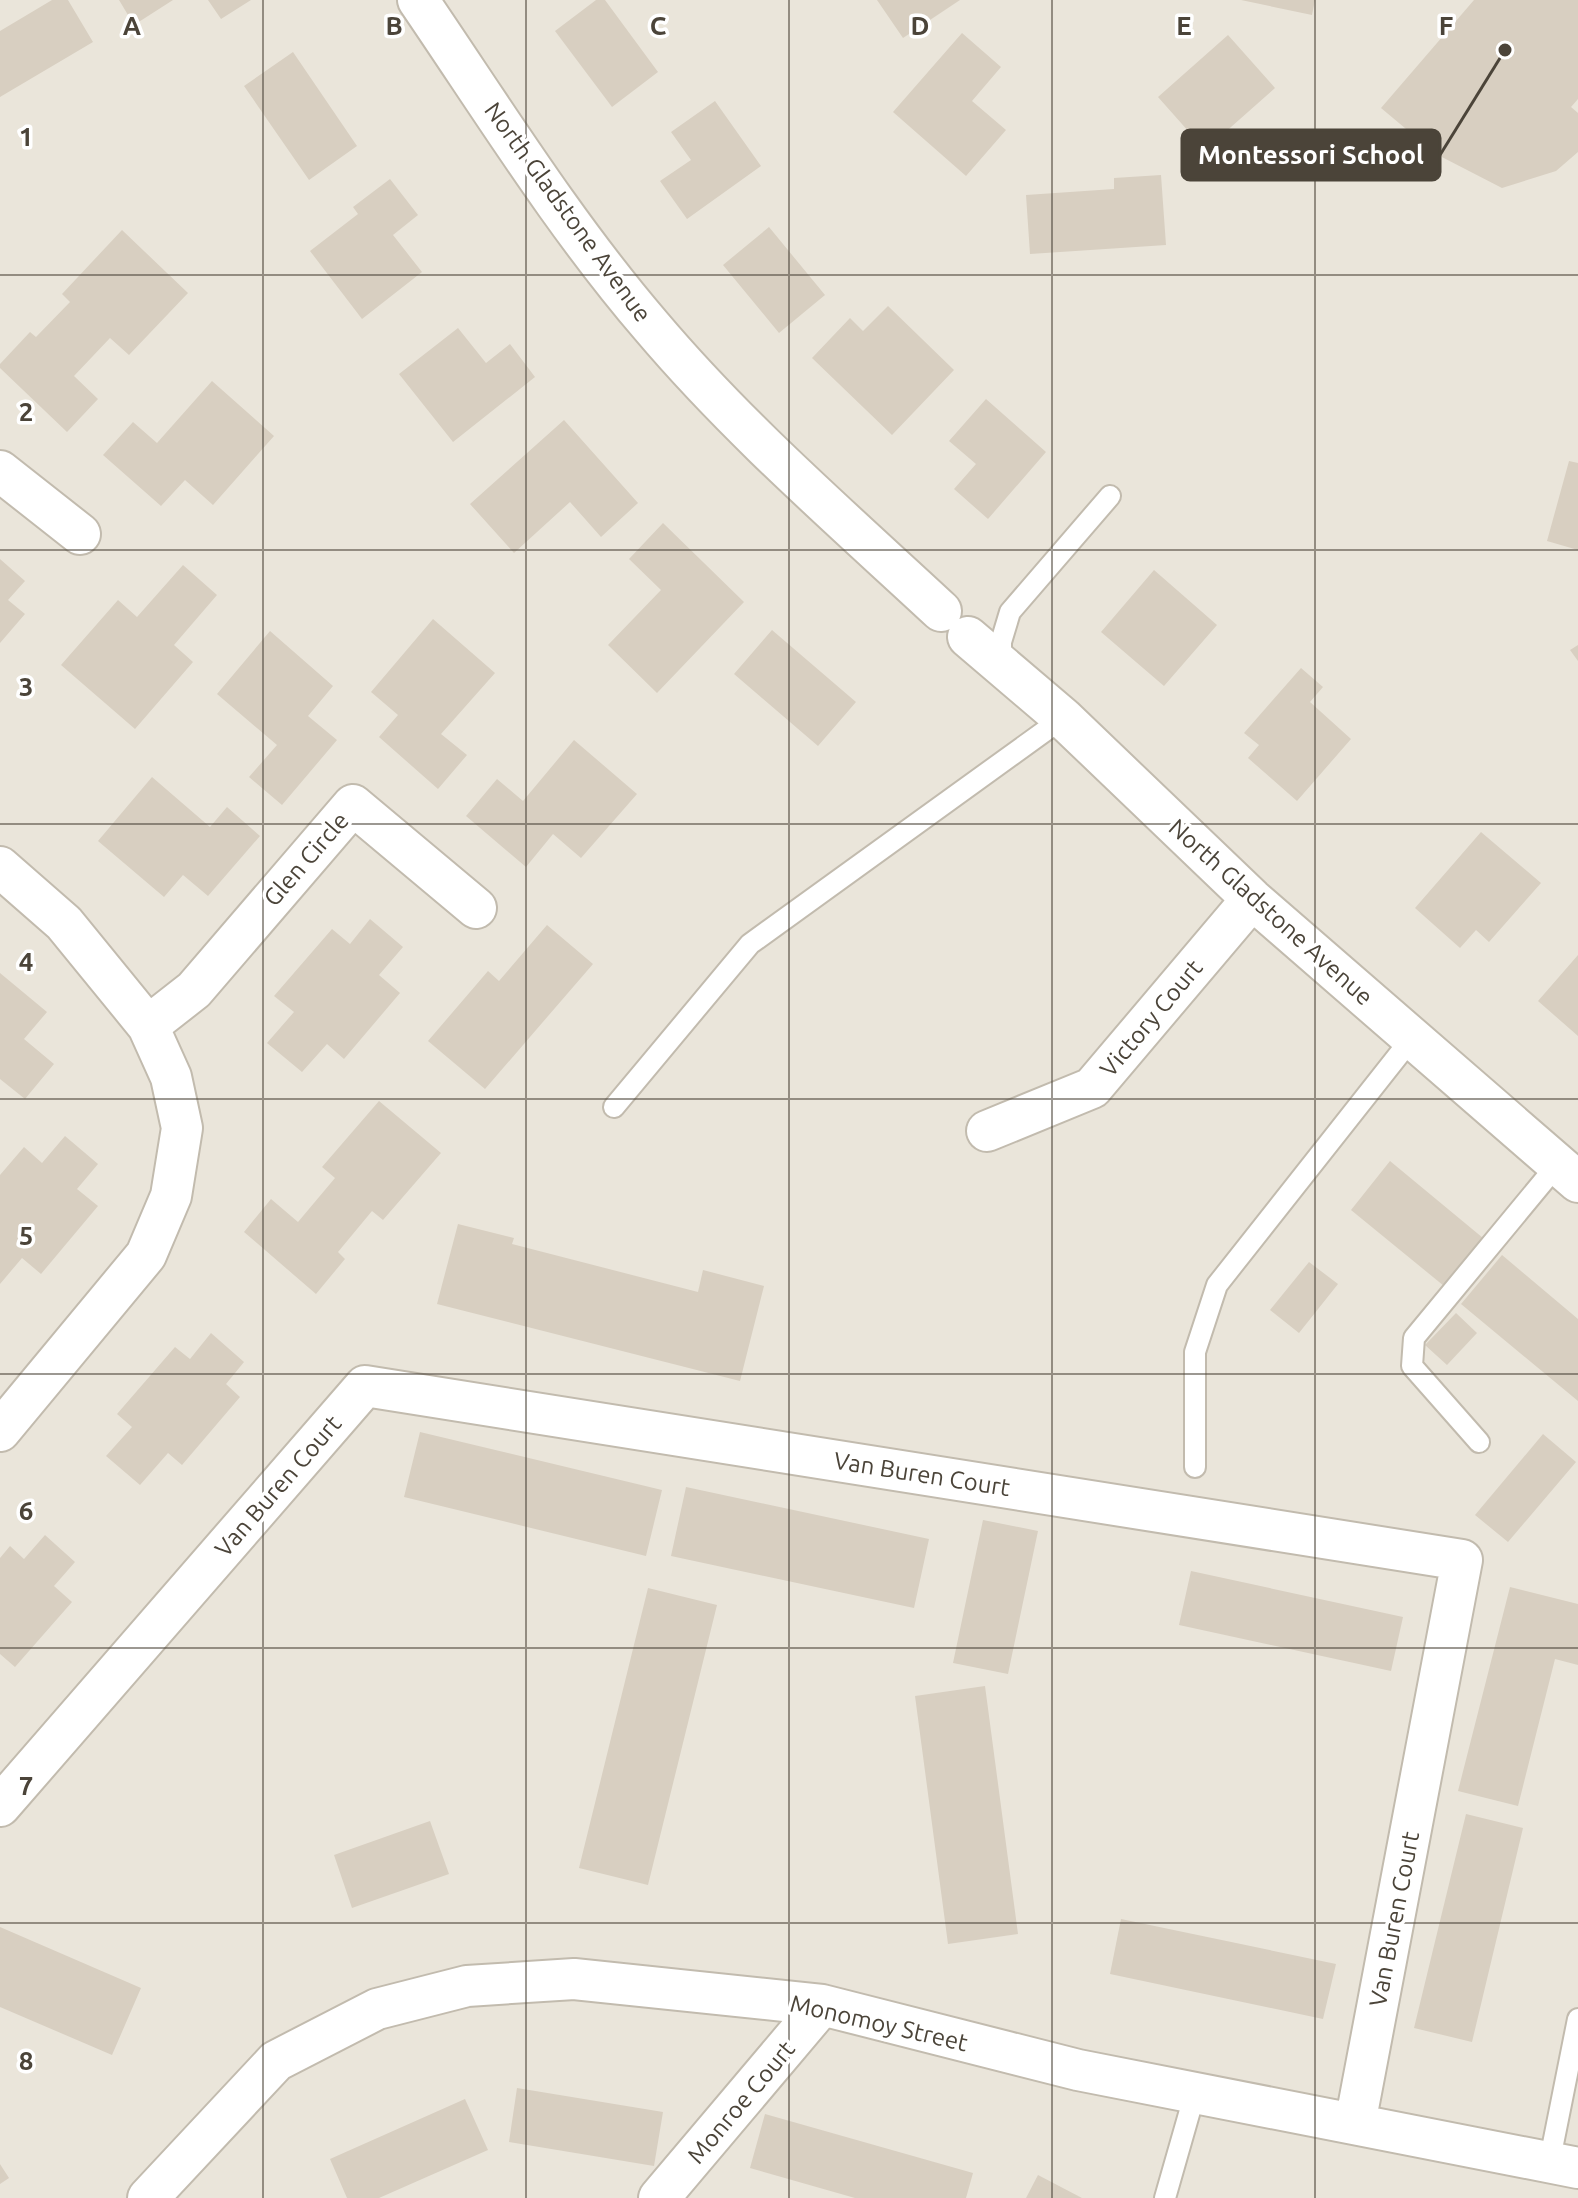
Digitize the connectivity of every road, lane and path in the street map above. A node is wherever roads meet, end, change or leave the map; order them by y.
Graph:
1 (418, 0) edge
2 (0, 471) edge
3 (1110, 496) dead end
4 (80, 534) dead end
5 (1001, 666) junction
6 (1063, 718) junction
7 (0, 867) edge
8 (1252, 899) junction
9 (476, 908) dead end
10 (148, 1026) junction
11 (1412, 1038) junction
12 (614, 1107) dead end
13 (987, 1131) dead end
14 (1568, 1174) edge
15 (0, 1431) edge
16 (1479, 1442) dead end
17 (1195, 1467) dead end
18 (0, 1806) edge
19 (822, 2005) junction
20 (1578, 2019) edge
21 (1195, 2093) junction
22 (1355, 2124) junction
23 (1564, 2166) edge
24 (148, 2198) edge
25 (659, 2198) edge
26 (1165, 2198) edge

1 - 5 street, North Gladstone Avenue
2 - 4 street
3 - 5 lane
5 - 6 street, North Gladstone Avenue
6 - 8 street, North Gladstone Avenue
6 - 12 lane
7 - 10 street
8 - 11 street, North Gladstone Avenue
8 - 13 street, Victory Court
9 - 10 street, Glen Circle
10 - 15 street
11 - 14 street, North Gladstone Avenue
11 - 17 lane
14 - 16 lane
18 - 22 street, Van Buren Court
19 - 21 street, Monomoy Street
19 - 24 street, Monomoy Street
19 - 25 street, Monroe Court
20 - 23 lane
21 - 22 street, Monomoy Street
21 - 26 lane
22 - 23 street, Monomoy Street

